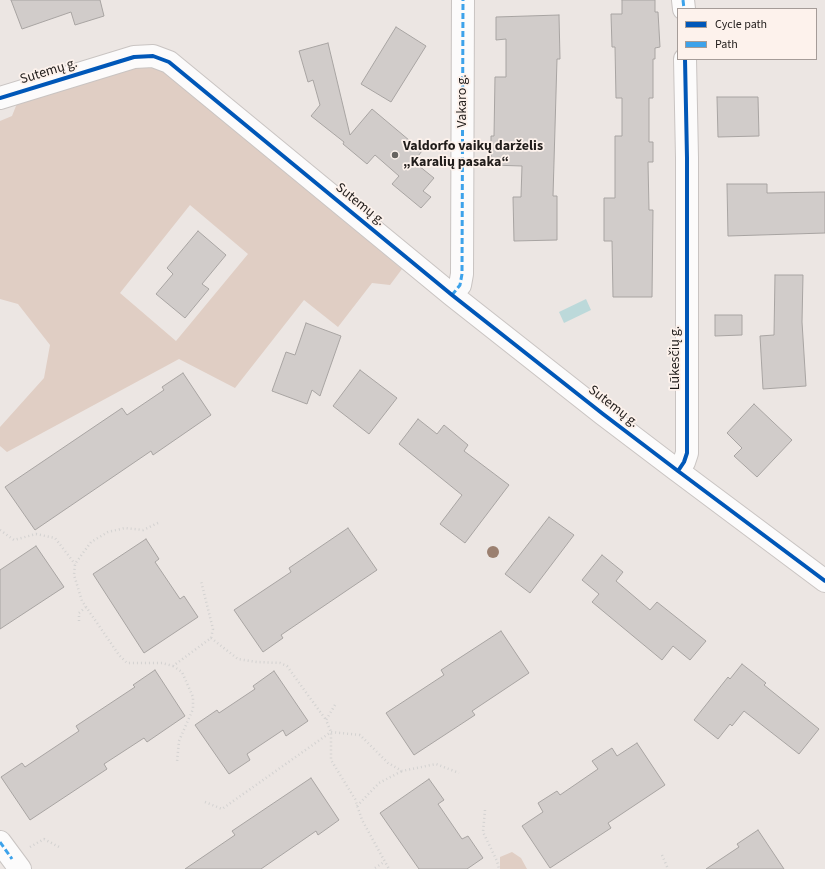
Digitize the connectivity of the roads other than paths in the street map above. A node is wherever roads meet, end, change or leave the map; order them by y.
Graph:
1 (464, 0) edge
2 (685, 60) edge
3 (0, 98) edge
4 (452, 295) junction
5 (678, 470) junction
6 (825, 581) edge
7 (0, 842) edge
8 (20, 869) edge

1 - 4 street, Vakaro g.
2 - 5 street, Lūkesčių g.
3 - 4 street, Sutemų g.
4 - 5 street, Sutemų g.
5 - 6 street
7 - 8 street

